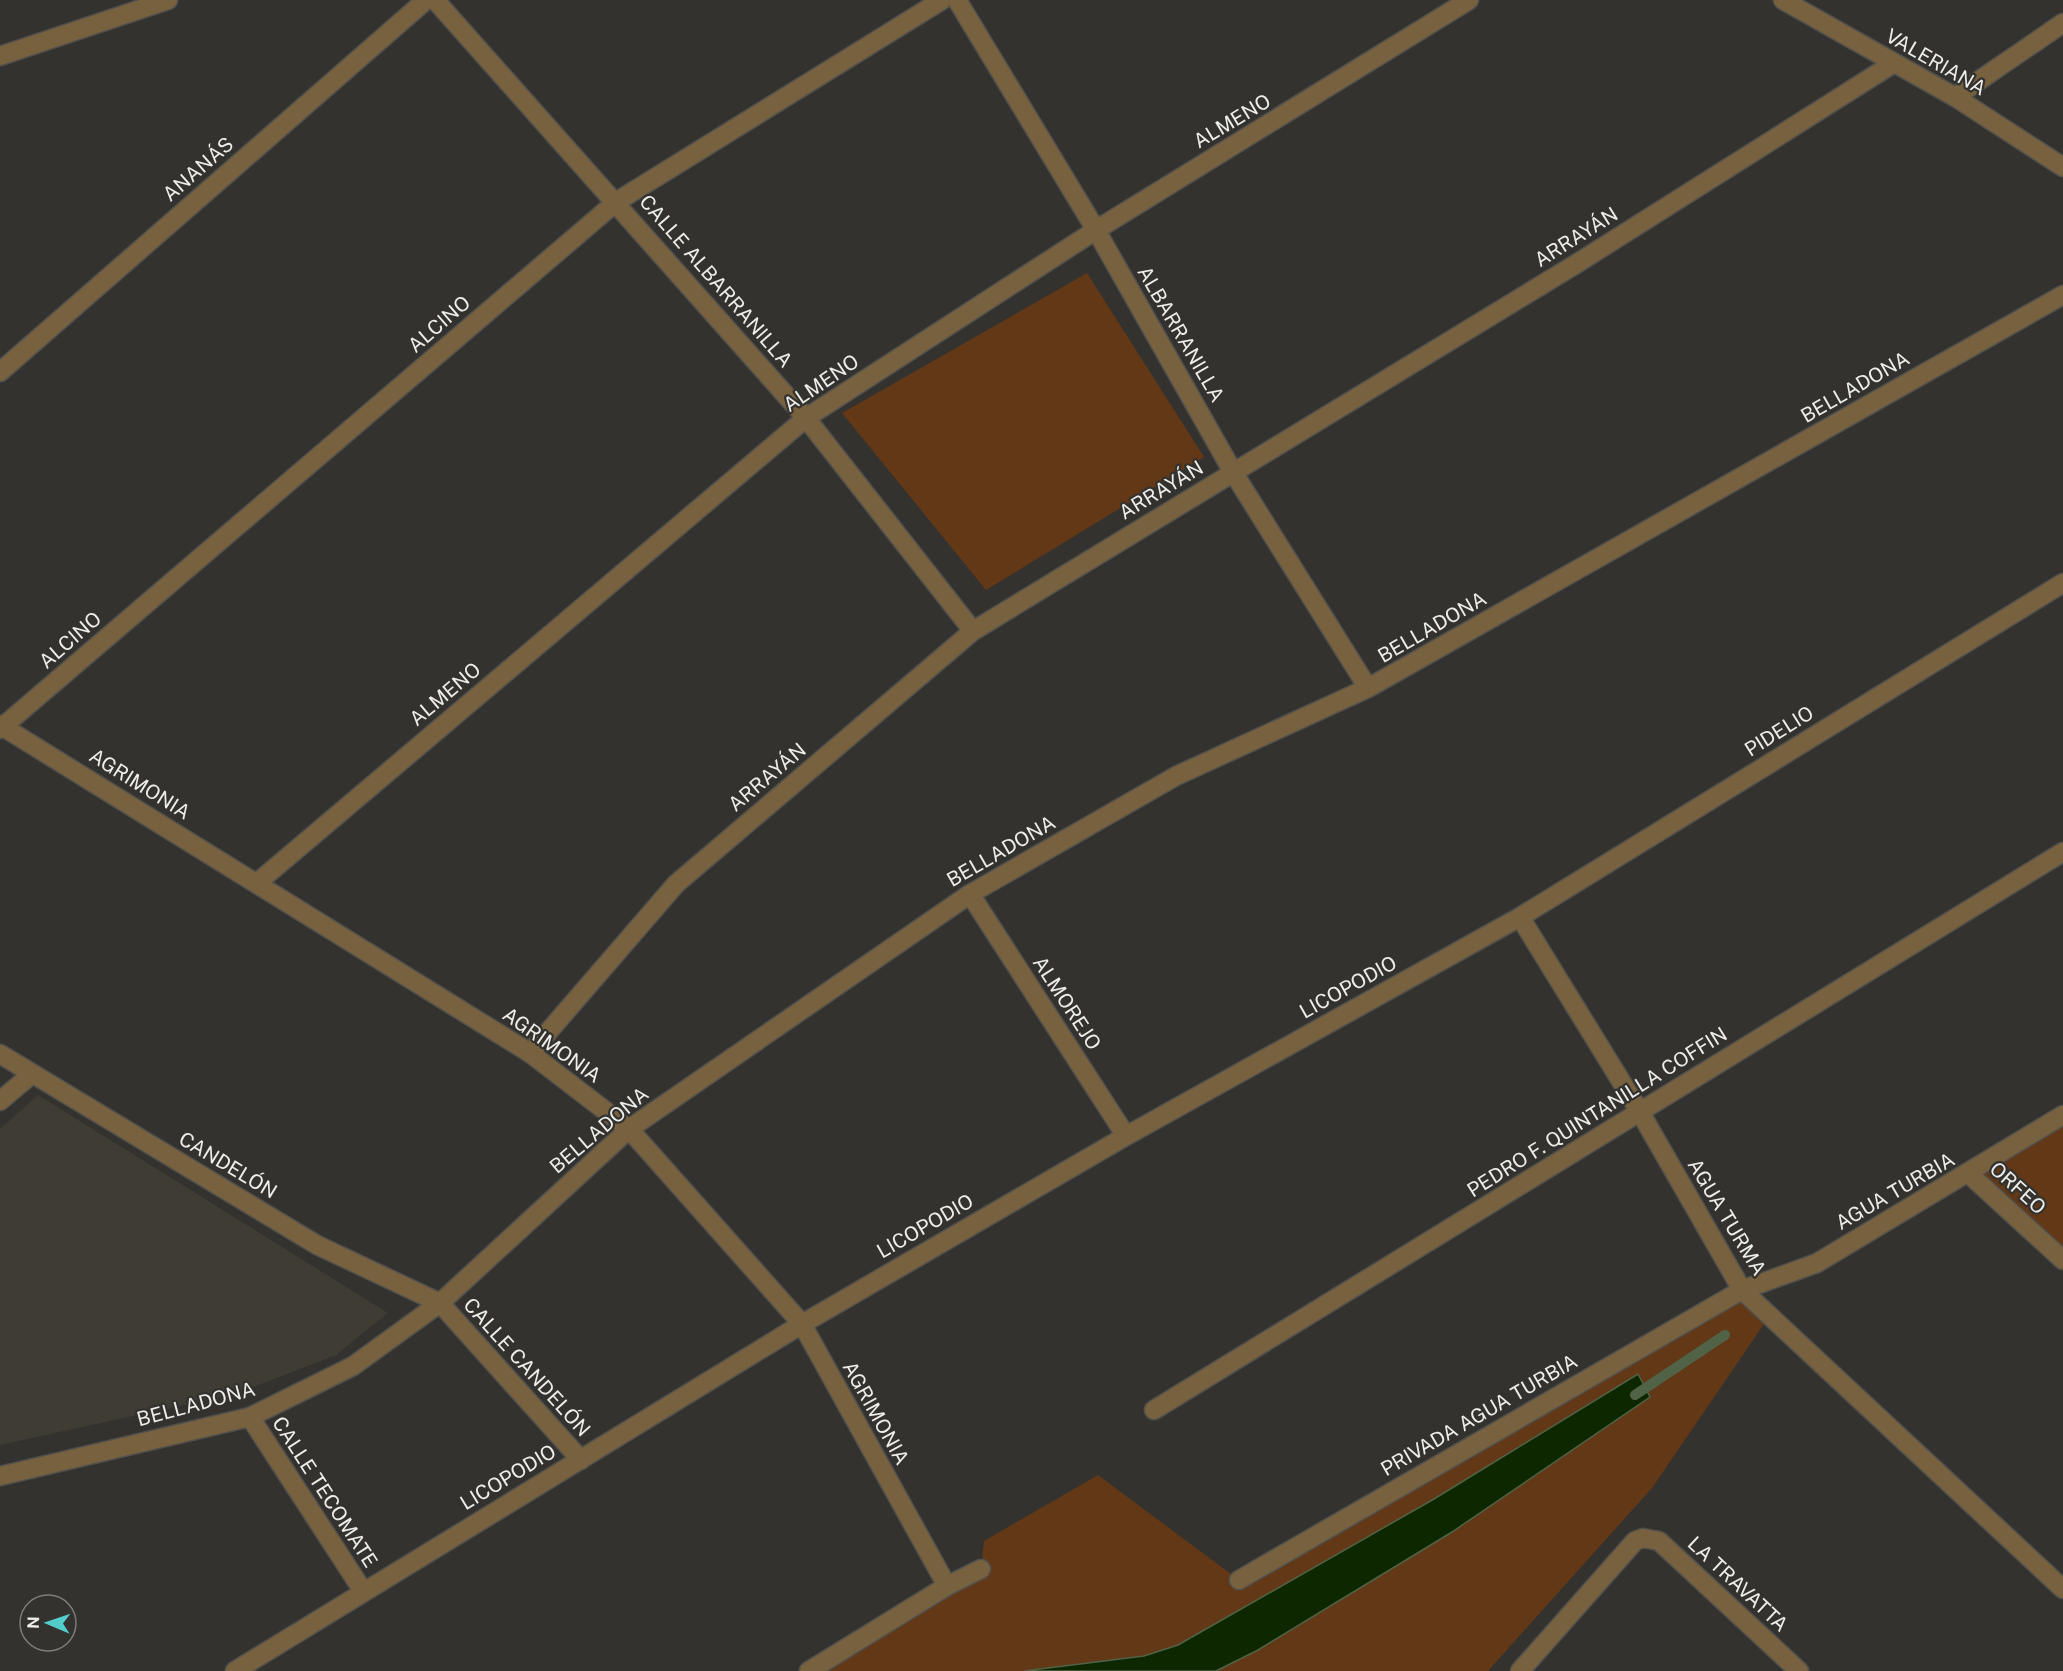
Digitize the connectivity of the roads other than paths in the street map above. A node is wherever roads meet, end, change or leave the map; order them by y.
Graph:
1 (168, 0) edge
2 (426, 0) edge
3 (435, 0) edge
4 (942, 0) edge
5 (957, 0) edge
6 (1469, 0) edge
7 (1783, 0) edge
8 (2063, 23) edge
9 (0, 56) edge
10 (1894, 63) junction
11 (1956, 97) junction
12 (2063, 167) edge
13 (616, 202) junction
14 (1096, 230) junction
15 (2063, 295) edge
16 (0, 372) edge
17 (806, 418) junction
18 (1233, 472) junction
19 (2063, 583) edge
20 (974, 631) junction
21 (1368, 688) junction
22 (1, 727) edge
23 (2063, 852) edge
24 (257, 883) junction
25 (970, 894) junction
26 (1520, 917) junction
27 (530, 1053) junction
28 (0, 1054) edge
29 (32, 1074) junction
30 (0, 1101) edge
31 (1640, 1112) junction
32 (2063, 1115) edge
33 (629, 1129) junction
34 (1126, 1136) junction
35 (1969, 1174) junction
36 (2063, 1260) edge
37 (1742, 1290) junction
38 (440, 1303) junction
39 (802, 1324) junction
40 (1154, 1410) dead end
41 (250, 1417) junction
42 (580, 1460) junction
43 (0, 1476) edge
44 (981, 1569) dead end
45 (1239, 1580) dead end
46 (947, 1586) junction
47 (2063, 1588) edge
48 (363, 1591) junction
49 (235, 1671) edge
50 (809, 1671) edge
51 (1520, 1671) edge
52 (1798, 1671) edge

1 - 9 street
2 - 16 street, ANANÁS
3 - 13 street, CALLE ALBARRANILLA
4 - 13 street, ALCINO
5 - 14 street, ALBARRANILLA
6 - 14 street, ALMENO
7 - 10 street, VALERIANA
8 - 11 street
10 - 11 street, VALERIANA
10 - 18 street, ARRAYÁN
11 - 12 street, VALERIANA
13 - 17 street, CALLE ALBARRANILLA
13 - 22 street, ALCINO
14 - 17 street, ALMENO
14 - 18 street, ALBARRANILLA
15 - 21 street, BELLADONA
17 - 20 street, CALLE ALBARRANILLA
17 - 24 street, ALMENO
18 - 20 street, ARRAYÁN
18 - 21 street, ALBARRANILLA
19 - 26 street, PIDELIO
20 - 27 street, ARRAYÁN
21 - 25 street, BELLADONA
22 - 24 street, AGRIMONIA
23 - 31 street, PEDRO F. QUINTANILLA COFFIN
24 - 27 street, AGRIMONIA
25 - 33 street, BELLADONA
25 - 34 street, ALMOREJO
26 - 31 street, AGUA TURMA
26 - 34 street, LICOPODIO
27 - 33 street, AGRIMONIA
28 - 29 street, CANDELÓN
29 - 30 street
29 - 38 street, CANDELÓN
31 - 37 street, AGUA TURMA
31 - 40 street, PEDRO F. QUINTANILLA COFFIN
32 - 35 street, AGUA TURBIA
33 - 38 street, BELLADONA
33 - 39 street, AGRIMONIA
34 - 39 street, LICOPODIO
35 - 36 street, ORFEO
35 - 37 street, AGUA TURBIA
37 - 45 street, PRIVADA AGUA TURBIA
37 - 47 street, AGUA TURMA
38 - 41 street, BELLADONA
38 - 42 street, CALLE CANDELÓN
39 - 42 street, LICOPODIO
39 - 46 street, AGRIMONIA
41 - 43 street, BELLADONA
41 - 48 street, CALLE TECOMATE
42 - 48 street, LICOPODIO
44 - 46 street
46 - 50 street
48 - 49 street, LICOPODIO
51 - 52 street, LA TRAVATTA

